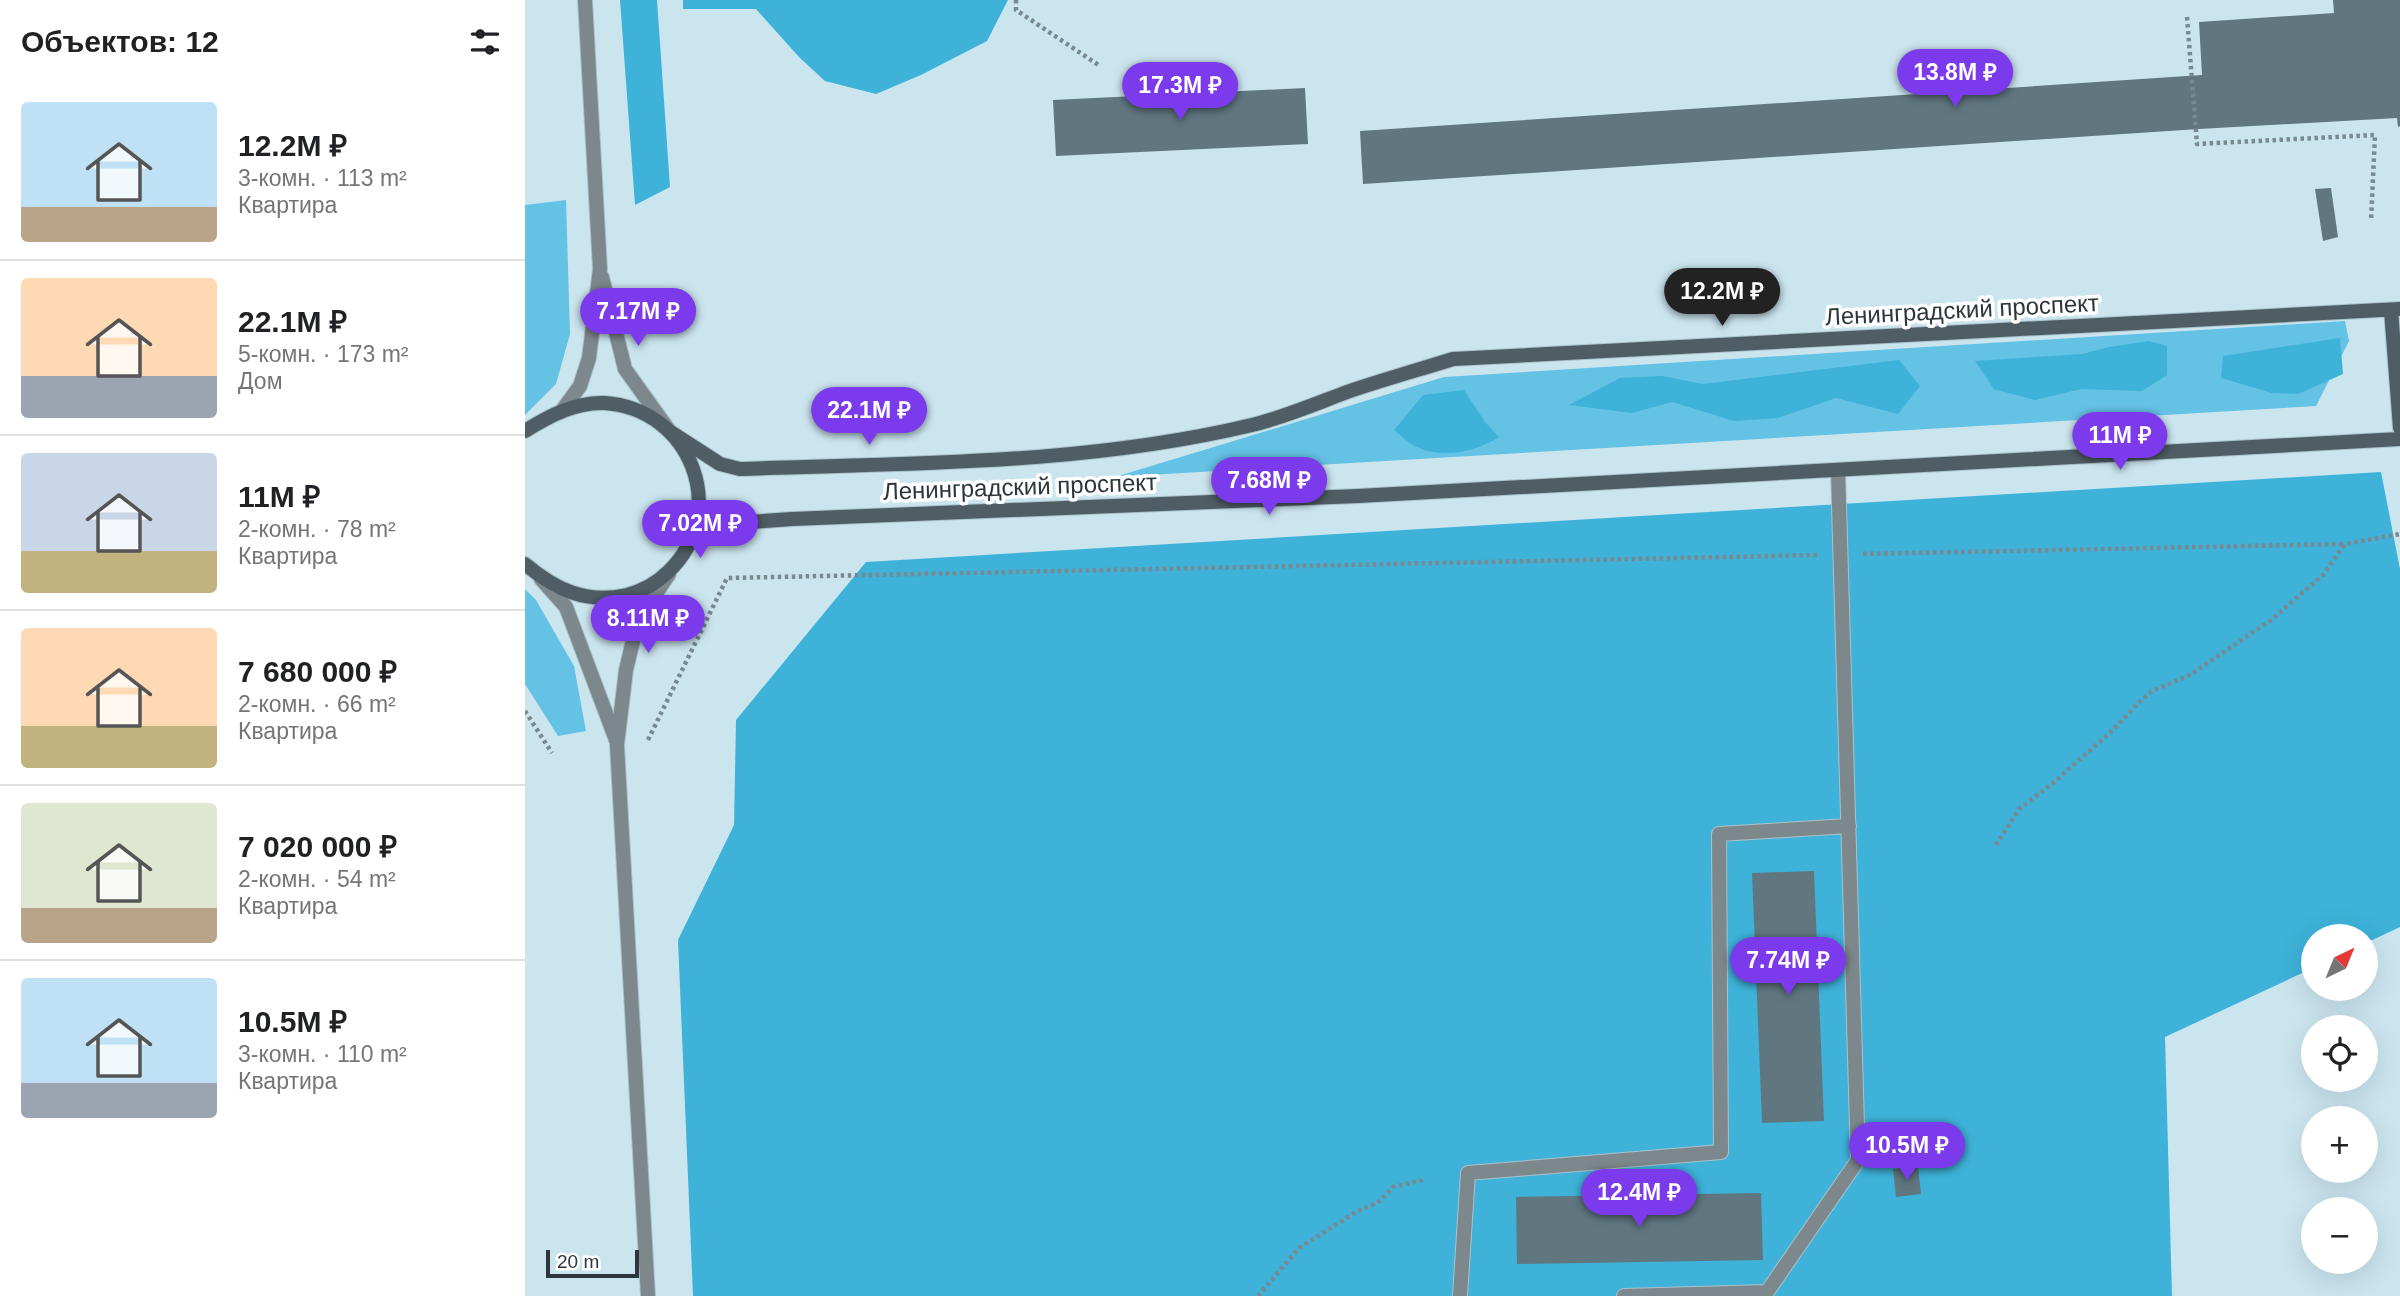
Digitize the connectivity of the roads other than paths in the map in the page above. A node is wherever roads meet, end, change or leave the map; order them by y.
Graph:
1 (585, 0) edge
2 (600, 269) junction
3 (2396, 310) edge
4 (561, 412) junction
5 (2400, 428) edge
6 (525, 431) edge
7 (669, 431) junction
8 (2400, 439) edge
9 (525, 440) edge
10 (1838, 470) junction
11 (692, 537) junction
12 (676, 564) junction
13 (528, 565) edge
14 (617, 745) junction
15 (1849, 826) junction
16 (648, 1296) edge
17 (1460, 1296) edge
18 (1624, 1296) edge

1 - 2 street
2 - 4 street
2 - 7 street
3 - 5 main road
3 - 7 main road, Ленинградский проспект
4 - 6 main road
4 - 7 main road, Ленинградский проспект
4 - 9 main road
7 - 11 main road
8 - 10 main road, Ленинградский проспект
10 - 11 main road, Ленинградский проспект
10 - 15 street
11 - 12 main road
12 - 13 main road
12 - 14 street
13 - 14 street
14 - 16 street
15 - 17 street
15 - 18 street

